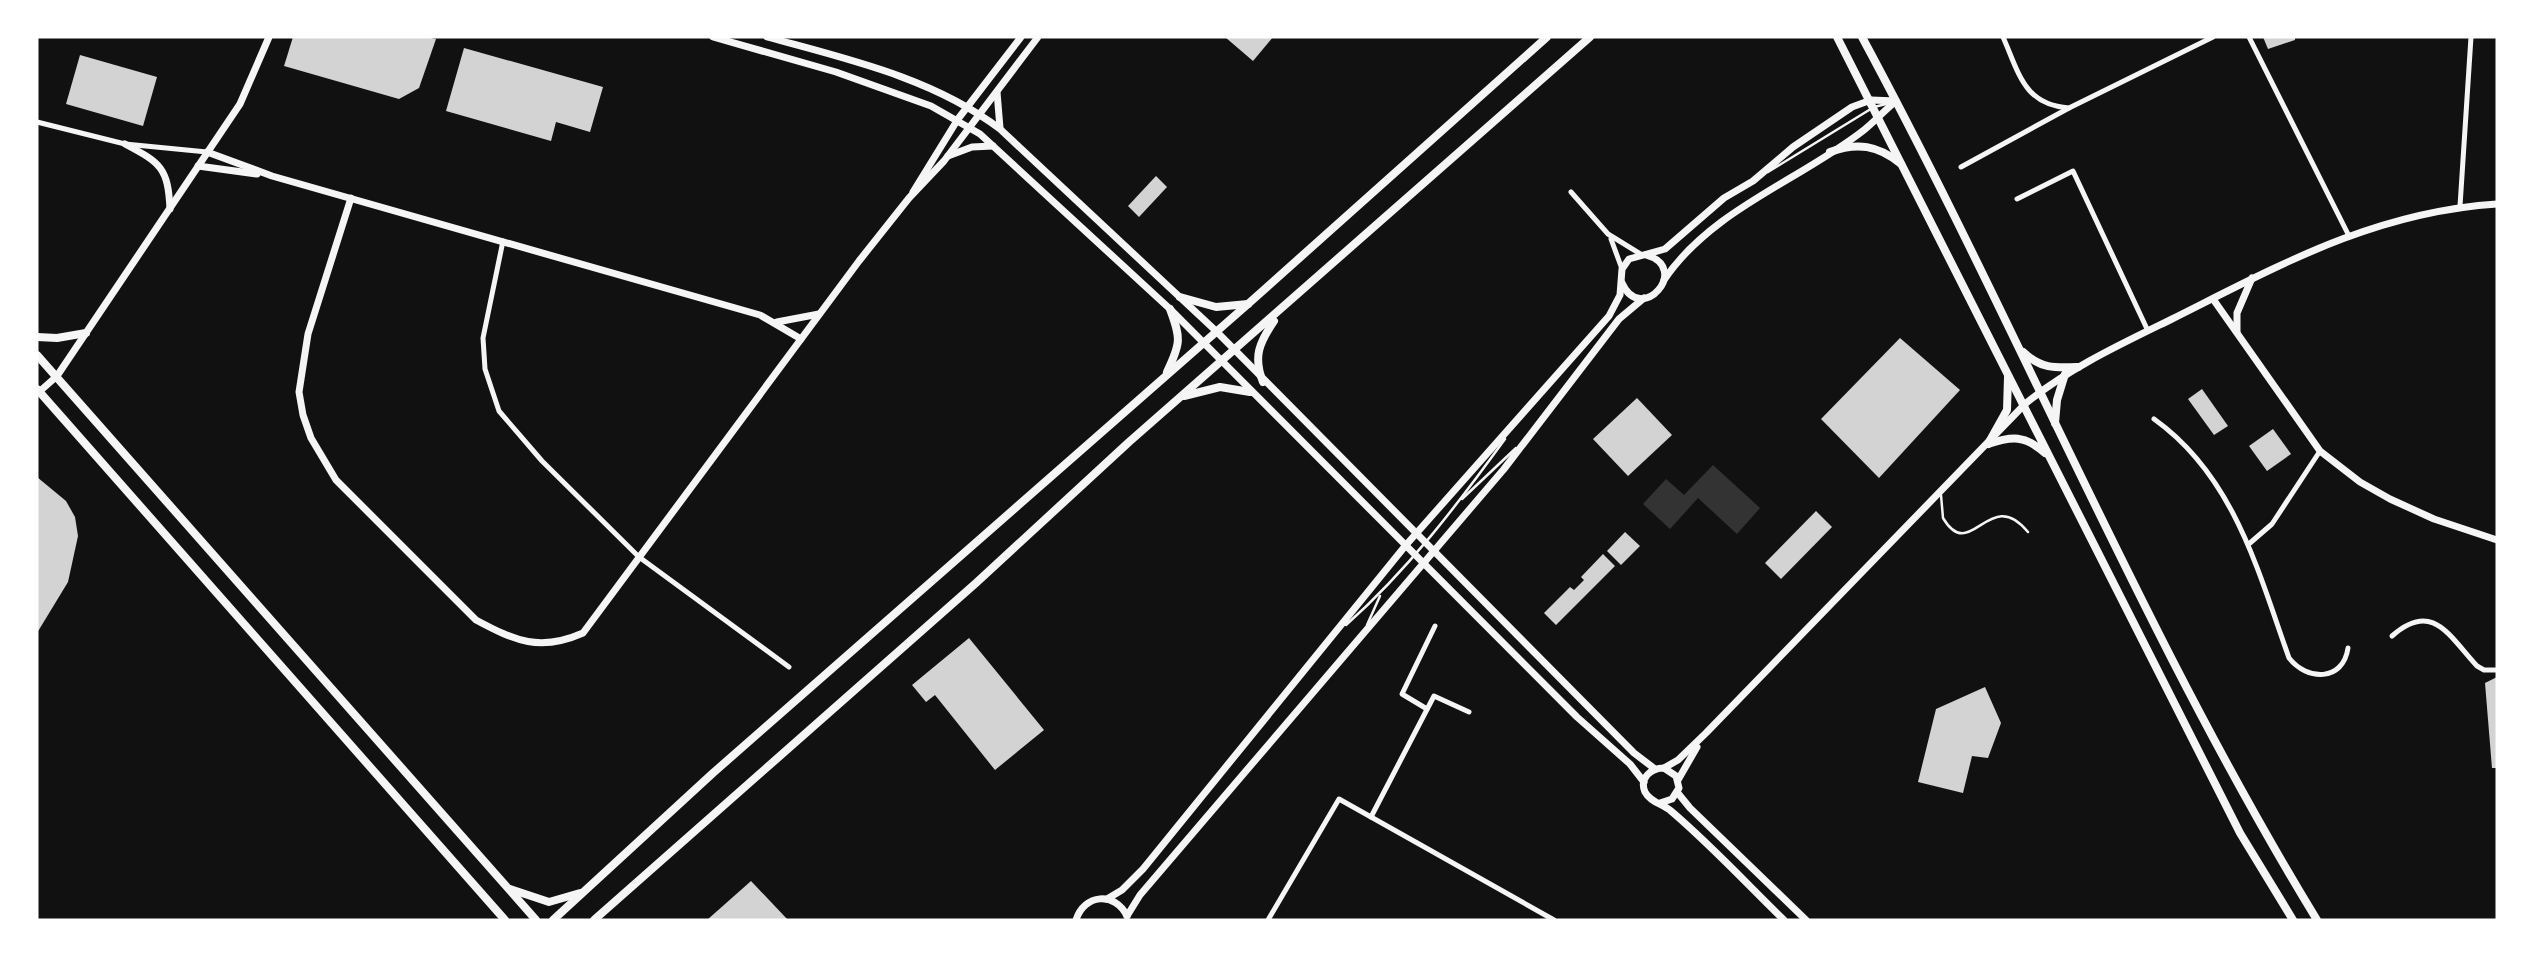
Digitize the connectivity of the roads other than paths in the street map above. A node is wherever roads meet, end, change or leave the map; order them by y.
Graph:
1 (269, 37) edge
2 (713, 37) edge
3 (767, 37) edge
4 (1021, 37) edge
5 (1038, 37) edge
6 (1547, 37) edge
7 (1590, 37) edge
8 (1837, 37) edge
9 (1862, 37) edge
10 (2003, 37) edge
11 (2213, 37) edge
12 (2249, 37) edge
13 (2471, 37) edge
14 (997, 92) junction
15 (1896, 101) junction
16 (1872, 103) junction
17 (968, 105) junction
18 (2069, 108) junction
19 (979, 113) junction
20 (1879, 116) junction
21 (958, 119) junction
22 (37, 122) edge
23 (969, 126) junction
24 (1000, 129) junction
25 (125, 144) junction
26 (995, 146) junction
27 (208, 152) junction
28 (1830, 152) junction
29 (947, 156) junction
30 (198, 166) junction
31 (1904, 167) junction
32 (1961, 167) dead end
33 (272, 176) junction
34 (1752, 181) junction
35 (1571, 192) dead end
36 (351, 198) junction
37 (909, 198) junction
38 (2017, 199) dead end
39 (2497, 204) edge
40 (2460, 206) junction
41 (170, 210) junction
42 (1608, 234) junction
43 (2348, 234) junction
44 (503, 242) junction
45 (1643, 255) junction
46 (1622, 269) junction
47 (2252, 278) junction
48 (1664, 280) junction
49 (1621, 282) junction
50 (1181, 297) junction
51 (1644, 298) junction
52 (2213, 299) junction
53 (1248, 304) junction
54 (1170, 309) junction
55 (1279, 312) junction
56 (820, 314) junction
57 (777, 322) junction
58 (1216, 331) junction
59 (2148, 331) junction
60 (86, 333) junction
61 (2237, 333) junction
62 (37, 337) edge
63 (802, 339) junction
64 (1202, 343) junction
65 (2018, 348) junction
66 (1234, 351) junction
67 (37, 355) edge
68 (1222, 363) junction
69 (2078, 367) junction
70 (2007, 371) junction
71 (2065, 374) junction
72 (57, 376) junction
73 (1166, 376) junction
74 (1263, 382) junction
75 (38, 391) edge
76 (1250, 392) junction
77 (2038, 393) junction
78 (1181, 397) junction
79 (2025, 404) junction
80 (2154, 419) dead end
81 (2055, 426) junction
82 (1512, 429) junction
83 (1535, 430) junction
84 (1988, 444) junction
85 (2320, 451) junction
86 (2048, 456) junction
87 (1942, 490) junction
88 (1457, 504) junction
89 (2028, 531) dead end
90 (1415, 534) junction
91 (2496, 539) edge
92 (1425, 544) junction
93 (2250, 544) junction
94 (1406, 545) junction
95 (1434, 553) junction
96 (1416, 554) junction
97 (639, 557) junction
98 (1425, 564) junction
99 (1382, 593) junction
100 (1435, 626) dead end
101 (2392, 636) dead end
102 (1328, 641) junction
103 (1358, 644) junction
104 (2348, 648) dead end
105 (789, 667) dead end
106 (2497, 670) edge
107 (1427, 709) junction
108 (1469, 712) dead end
109 (1706, 733) junction
110 (1655, 768) junction
111 (1664, 768) junction
112 (1678, 780) junction
113 (1644, 782) junction
114 (1677, 792) junction
115 (1660, 803) junction
116 (1371, 817) junction
117 (507, 887) junction
118 (586, 891) junction
119 (1107, 899) junction
120 (1128, 918) edge
121 (505, 920) edge
122 (536, 920) edge
123 (553, 920) edge
124 (595, 920) edge
125 (1076, 920) edge
126 (1268, 920) edge
127 (1554, 920) edge
128 (1784, 920) edge
129 (1806, 920) edge
130 (2293, 920) edge
131 (2317, 920) edge

1 - 27 street
2 - 21 street
3 - 17 street
4 - 17 street
5 - 14 street
6 - 53 main road
7 - 55 main road
8 - 16 main road
9 - 15 main road
10 - 18 street
11 - 18 street
12 - 43 street
13 - 40 street
14 - 19 street
14 - 24 street
15 - 16 street
15 - 20 street
15 - 65 main road
16 - 20 main road
16 - 34 lane
16 - 34 street
17 - 19 street
17 - 21 street
18 - 32 street
19 - 23 street
19 - 24 street
20 - 28 street
20 - 31 main road
21 - 23 street
21 - 37 street
22 - 25 street
23 - 26 street
23 - 29 street
24 - 50 street
25 - 27 street
25 - 41 street
26 - 29 street
26 - 54 street
27 - 30 street
27 - 33 street
28 - 31 main road
28 - 48 street
29 - 37 street
30 - 33 street
30 - 41 street
31 - 70 main road
33 - 36 street
34 - 45 street
35 - 42 street
36 - 44 street
36 - 97 street
37 - 56 street
38 - 59 street
39 - 40 street
40 - 43 street
41 - 60 street
42 - 45 street
42 - 46 street
43 - 47 street
44 - 57 street
44 - 97 street
45 - 46 street
45 - 48 street
46 - 49 street
47 - 52 street
47 - 61 street
48 - 51 street
49 - 51 street
49 - 82 street
50 - 53 main road
50 - 58 street
51 - 83 street
52 - 59 street
52 - 61 street
53 - 58 main road
54 - 64 street
54 - 73 main road
55 - 66 main road
55 - 74 main road
56 - 57 street
56 - 63 street
57 - 63 street
58 - 64 main road
58 - 66 street
59 - 69 street
60 - 62 main road
60 - 72 street
61 - 85 street
63 - 97 street
64 - 68 street
64 - 73 main road
65 - 69 main road
65 - 77 main road
66 - 68 main road
66 - 74 street
67 - 72 main road
68 - 76 street
68 - 78 main road
69 - 71 street
70 - 79 main road
70 - 84 main road
71 - 77 street
71 - 81 main road
72 - 75 street
72 - 117 main road
73 - 118 main road
74 - 90 street
75 - 121 main road
76 - 78 main road
76 - 94 street
77 - 79 street
77 - 81 main road
78 - 124 main road
79 - 84 street
79 - 86 main road
80 - 93 street
81 - 131 main road
82 - 88 lane
82 - 90 street
83 - 88 lane
83 - 95 street
84 - 86 main road
84 - 87 street
85 - 91 street
85 - 93 street
86 - 130 main road
87 - 89 lane
87 - 109 street
88 - 92 lane
90 - 92 street
90 - 94 street
92 - 95 street
92 - 96 lane
93 - 104 street
94 - 96 street
94 - 102 street
95 - 98 street
95 - 110 street
96 - 98 street
96 - 99 lane
97 - 105 street
98 - 103 street
98 - 113 street
99 - 102 lane
99 - 103 lane
100 - 107 street
101 - 106 street
102 - 119 street
103 - 120 street
107 - 108 street
107 - 116 street
109 - 111 street
109 - 112 street
110 - 111 street
110 - 113 street
111 - 112 street
112 - 114 street
113 - 115 street
114 - 115 street
114 - 129 street
115 - 128 street
116 - 126 street
116 - 127 street
117 - 118 main road
117 - 122 main road
118 - 123 main road
119 - 120 street
119 - 125 street

